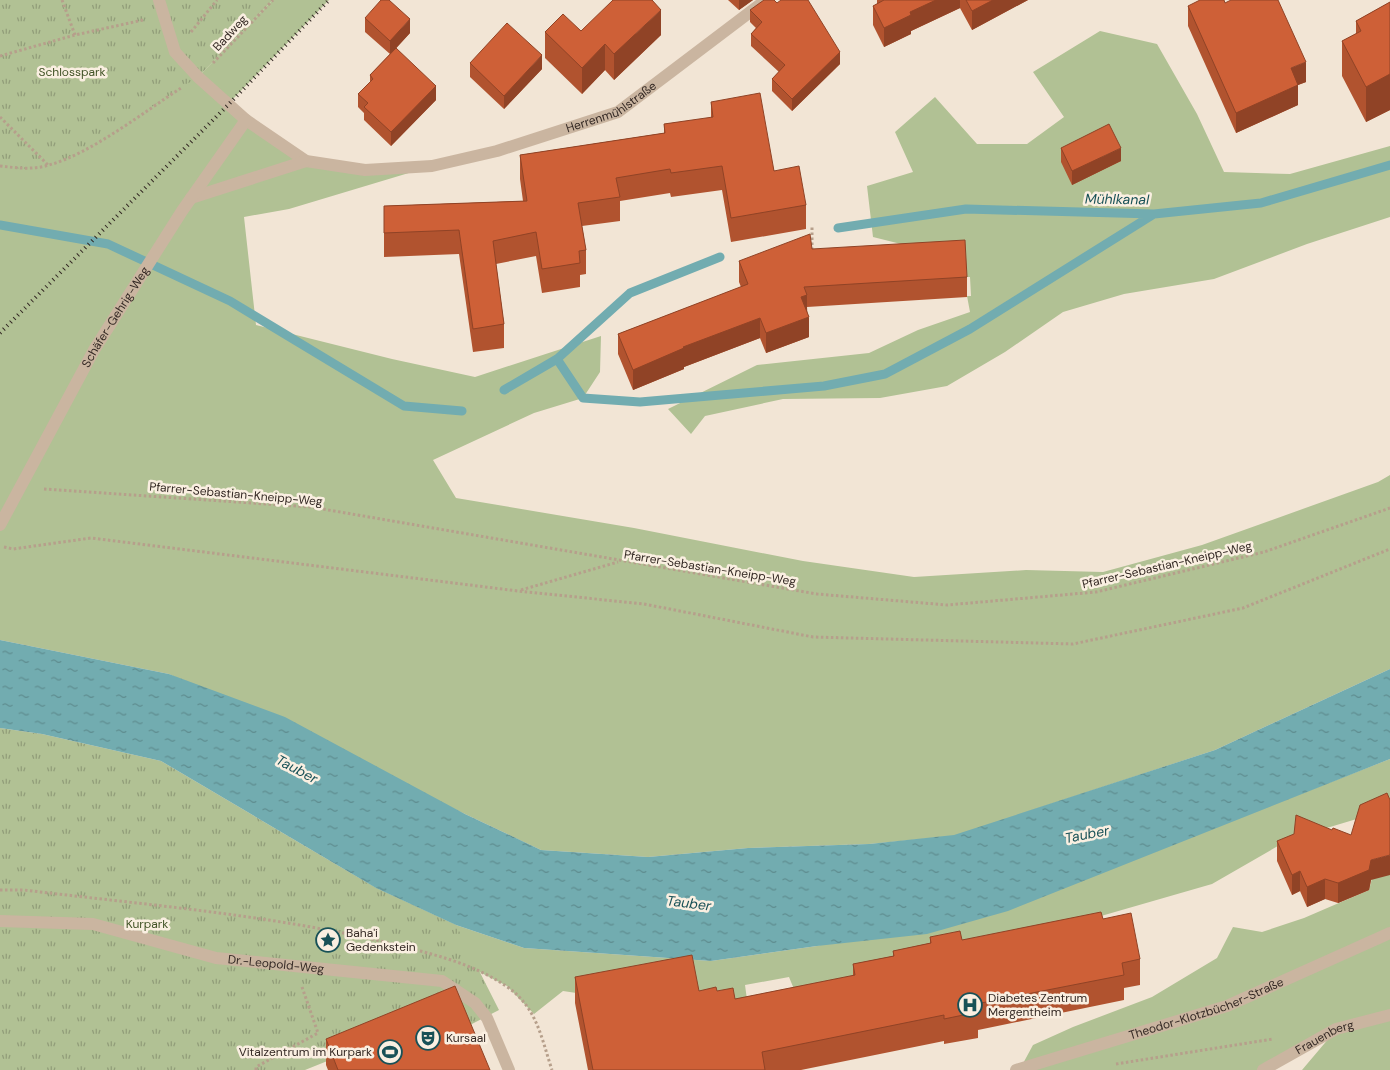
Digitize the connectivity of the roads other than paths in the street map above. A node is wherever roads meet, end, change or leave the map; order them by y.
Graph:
1 (159, 0) edge
2 (766, 0) edge
3 (246, 120) junction
4 (306, 161) junction
5 (191, 198) junction
6 (0, 525) edge
7 (0, 921) edge
8 (1390, 933) edge
9 (1390, 1016) edge
10 (509, 1070) edge
11 (1016, 1070) edge
12 (1263, 1070) edge

1 - 3 street
2 - 4 street, Herrenmühlstraße
3 - 4 street
3 - 5 street, Schäfer-Gehrig-Weg
4 - 5 street
5 - 6 street, Schäfer-Gehrig-Weg
7 - 10 street, Dr.-Leopold-Weg
8 - 11 street, Theodor-Klotzbücher-Straße
9 - 12 street, Frauenberg

